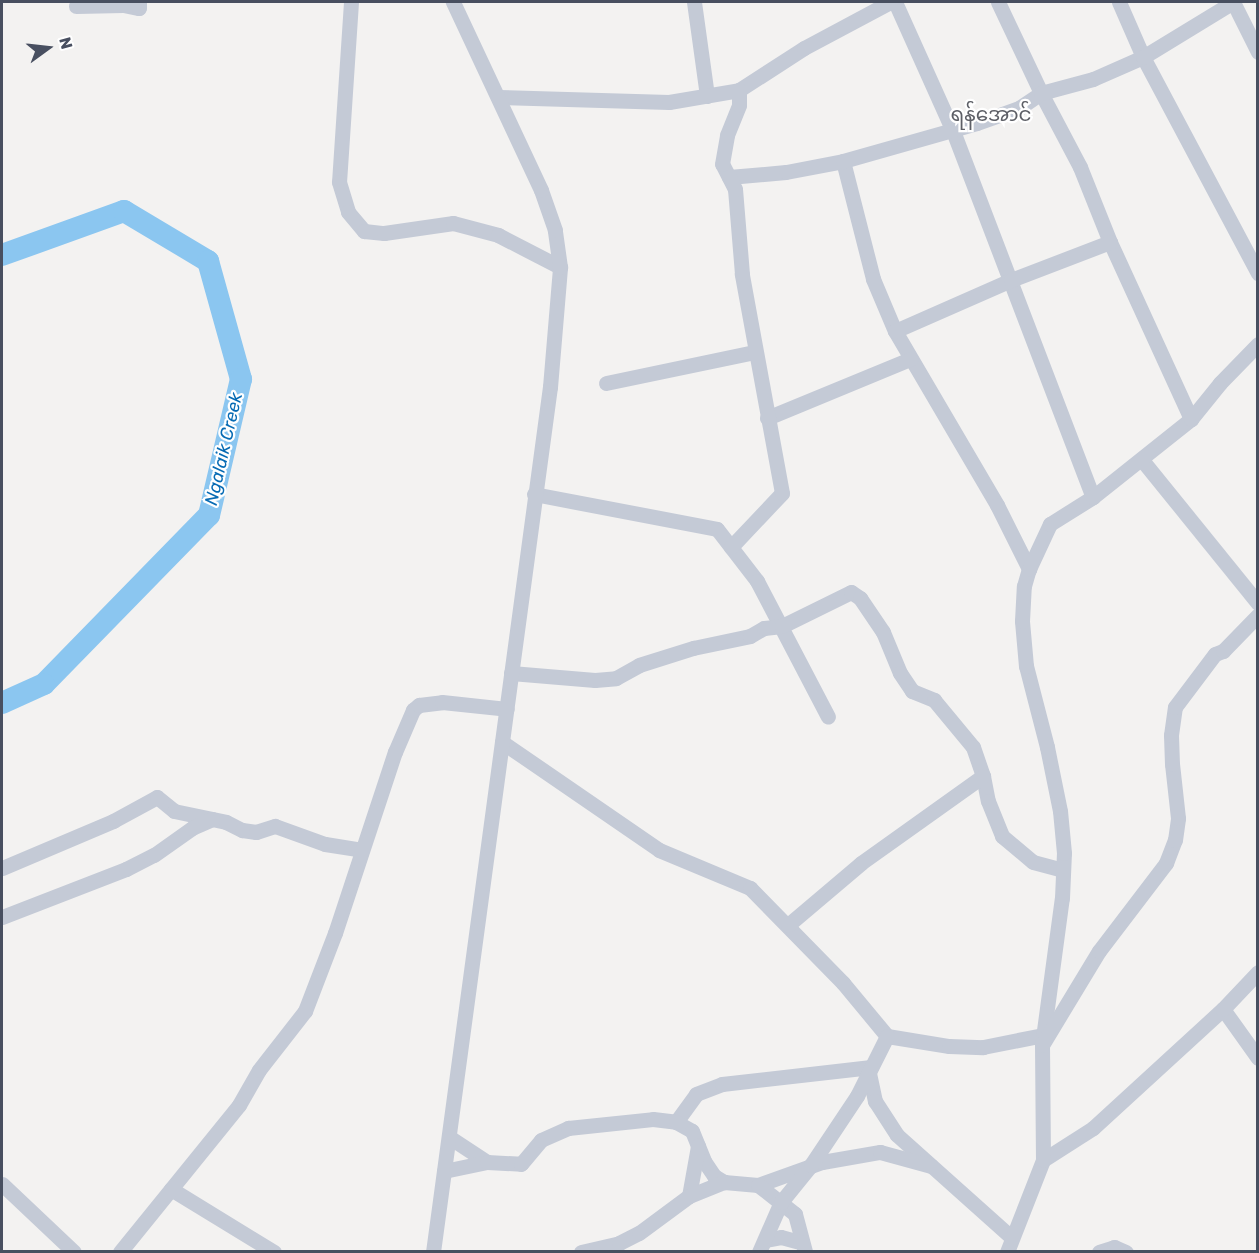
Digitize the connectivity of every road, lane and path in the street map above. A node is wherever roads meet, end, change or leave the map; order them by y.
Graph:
1 (140, 2) edge
2 (351, 2) edge
3 (453, 2) edge
4 (694, 2) edge
5 (890, 2) edge
6 (895, 2) edge
7 (998, 2) edge
8 (1119, 2) edge
9 (1233, 2) edge
10 (76, 6) dead end
11 (1257, 52) edge
12 (1143, 57) junction
13 (739, 90) junction
14 (1041, 93) junction
15 (707, 96) junction
16 (498, 97) junction
17 (952, 131) junction
18 (843, 161) junction
19 (729, 177) junction
20 (1110, 242) junction
21 (560, 267) junction
22 (1257, 273) edge
23 (1011, 280) junction
24 (895, 331) junction
25 (1257, 344) edge
26 (754, 352) junction
27 (910, 358) junction
28 (606, 383) dead end
29 (767, 418) junction
30 (1191, 419) junction
31 (1142, 460) junction
32 (534, 494) junction
33 (1093, 497) junction
34 (731, 547) junction
35 (1029, 568) junction
36 (1257, 603) edge
37 (1257, 615) edge
38 (782, 626) junction
39 (511, 673) junction
40 (507, 709) junction
41 (828, 717) dead end
42 (502, 742) junction
43 (983, 776) junction
44 (212, 819) junction
45 (361, 849) junction
46 (2, 868) edge
47 (1063, 870) junction
48 (2, 917) edge
49 (788, 925) junction
50 (1257, 972) edge
51 (1223, 1009) junction
52 (887, 1036) junction
53 (1043, 1040) junction
54 (1257, 1058) edge
55 (870, 1070) junction
56 (676, 1122) junction
57 (449, 1137) junction
58 (699, 1146) junction
59 (1043, 1160) junction
60 (487, 1162) junction
61 (812, 1165) junction
62 (931, 1166) junction
63 (444, 1171) junction
64 (724, 1182) junction
65 (2, 1184) edge
66 (752, 1185) junction
67 (171, 1189) junction
68 (689, 1196) junction
69 (781, 1202) junction
70 (766, 1239) edge
71 (1009, 1244) edge
72 (803, 1247) edge
73 (74, 1251) edge
74 (120, 1251) edge
75 (274, 1251) edge
76 (433, 1251) edge
77 (582, 1251) edge
78 (1099, 1251) edge
79 (1126, 1251) edge

1 - 10 street
2 - 21 street
3 - 16 street
4 - 15 street
5 - 13 street
6 - 17 street
7 - 14 street
8 - 12 street
9 - 11 street
9 - 12 street
12 - 14 street
12 - 22 street
13 - 15 street
13 - 19 street
14 - 17 street
14 - 20 street
15 - 16 street
16 - 21 street
17 - 18 street
17 - 23 street
18 - 19 street
18 - 24 street
19 - 26 street
20 - 23 street
20 - 30 street
21 - 32 street
23 - 24 street
23 - 33 street
24 - 27 street
25 - 30 street
26 - 28 street
26 - 29 street
27 - 29 street
27 - 35 street
29 - 34 street
30 - 31 street
31 - 33 street
31 - 36 street
32 - 34 street
32 - 39 street
33 - 35 street
34 - 38 street
35 - 47 street
37 - 53 street
38 - 39 street
38 - 41 street
38 - 43 street
39 - 40 street
40 - 42 street
40 - 45 street
42 - 49 street
42 - 57 street
43 - 47 street
43 - 49 street
44 - 45 street
44 - 46 street
44 - 48 street
45 - 67 street
47 - 53 street
49 - 52 street
50 - 51 street
51 - 54 street
51 - 59 street
52 - 53 street
52 - 55 street
53 - 59 street
55 - 56 street
55 - 61 street
55 - 62 street
56 - 58 street
56 - 60 street
57 - 60 street
57 - 63 street
58 - 64 street
58 - 68 street
59 - 71 street
60 - 63 street
61 - 62 street
61 - 66 street
61 - 69 street
62 - 71 street
63 - 76 street
64 - 66 street
64 - 68 street
65 - 73 street
66 - 69 street
66 - 70 street
67 - 74 street
67 - 75 street
68 - 77 street
69 - 70 street
69 - 72 street
70 - 72 street
78 - 79 street

